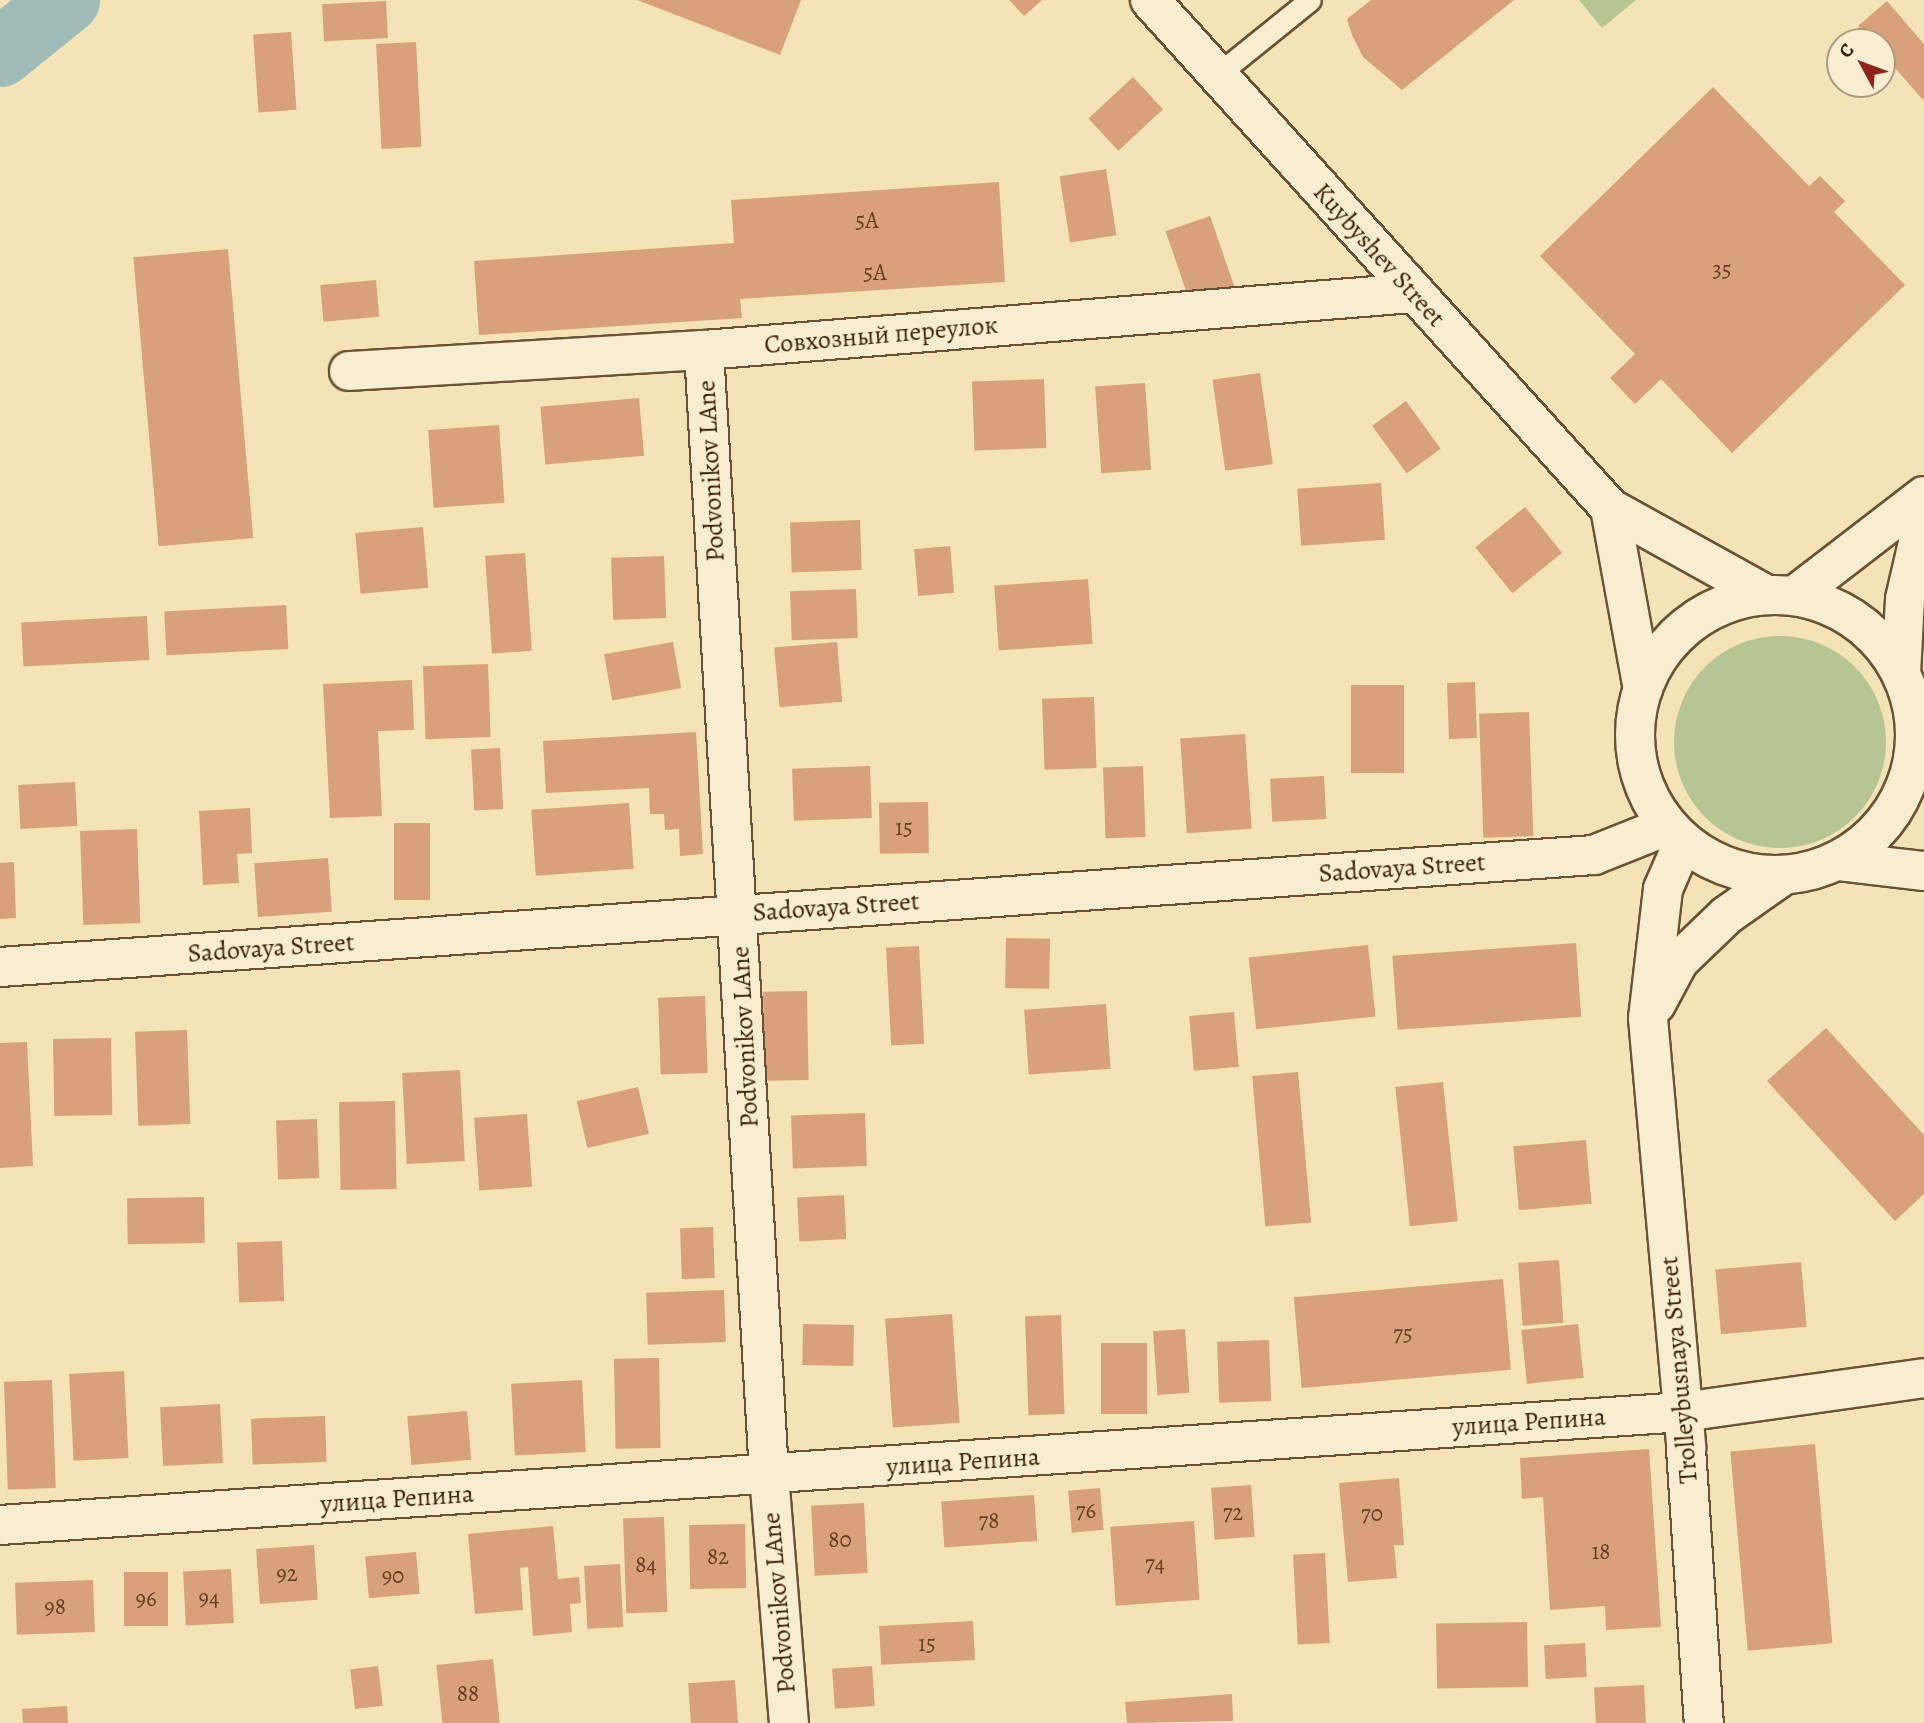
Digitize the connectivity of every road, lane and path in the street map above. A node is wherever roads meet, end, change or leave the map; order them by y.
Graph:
1 (1150, 0) edge
2 (1310, 0) edge
3 (1217, 75) junction
4 (1412, 293) junction
5 (704, 350) junction
6 (349, 372) dead end
7 (1924, 496) edge
8 (1610, 508) junction
9 (1924, 517) edge
10 (1780, 596) junction
11 (1901, 673) junction
12 (1643, 689) junction
13 (1919, 763) edge
14 (1675, 835) junction
15 (1837, 860) junction
16 (1924, 871) edge
17 (1784, 875) junction
18 (738, 913) junction
19 (0, 967) edge
20 (1648, 1018) junction
21 (1924, 1378) edge
22 (1683, 1412) junction
23 (769, 1475) junction
24 (0, 1525) edge
25 (789, 1723) edge
26 (1704, 1723) edge

1 - 3 main road, Kuybyshev Street
2 - 3 lane
3 - 4 main road, Kuybyshev Street
4 - 5 main road, Совхозный переулок
4 - 8 main road, Kuybyshev Street
5 - 6 main road, Совхозный переулок
5 - 18 main road, Podvonikov LAne
7 - 10 main road
8 - 10 main road
8 - 12 main road
9 - 11 main road
10 - 11 main road
10 - 12 main road
11 - 13 main road
12 - 14 main road
13 - 15 main road
14 - 17 main road
14 - 18 main road, Sadovaya Street
14 - 20 main road, Trolleybusnaya Street
15 - 16 main road
15 - 17 main road
17 - 20 main road
18 - 19 main road, Sadovaya Street
18 - 23 main road, Podvonikov LAne
20 - 22 main road, Trolleybusnaya Street
21 - 22 main road, улица Репина
22 - 23 main road, улица Репина
22 - 26 main road, Trolleybusnaya Street
23 - 24 main road, улица Репина
23 - 25 main road, Podvonikov LAne

